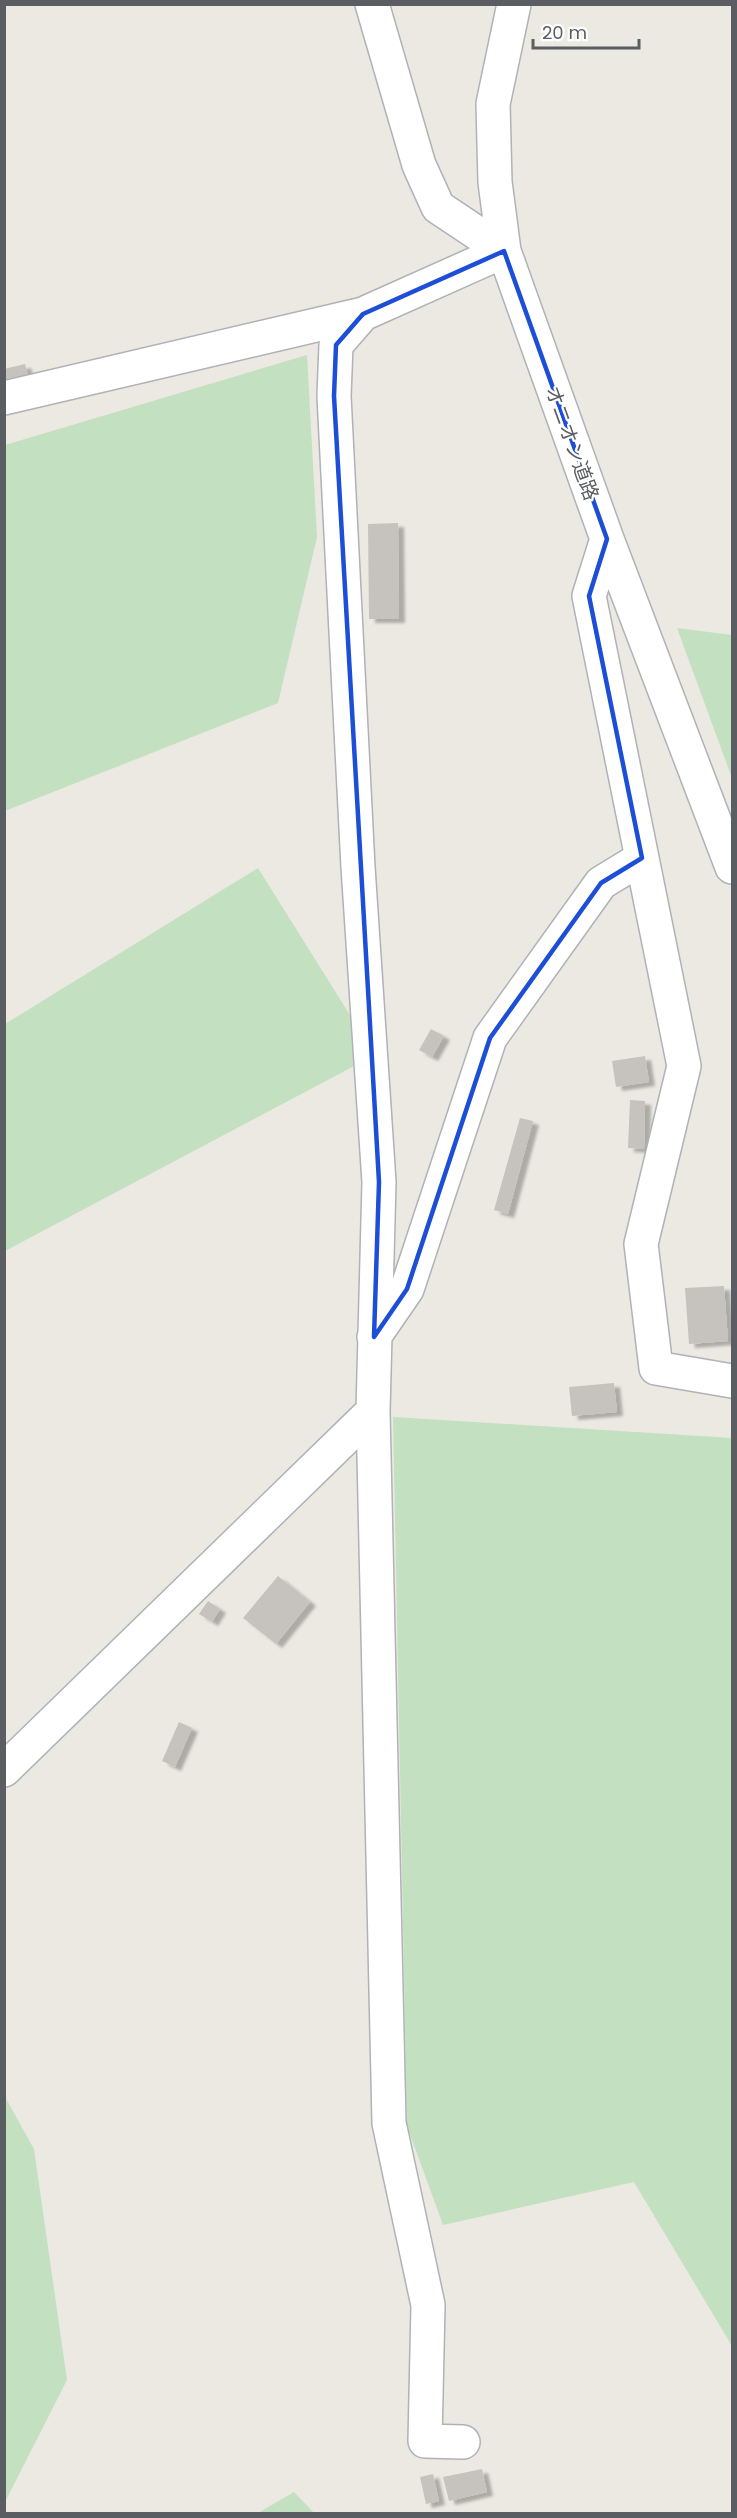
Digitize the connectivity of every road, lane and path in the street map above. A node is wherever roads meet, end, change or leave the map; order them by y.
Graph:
1 (372, 4) edge
2 (514, 4) edge
3 (504, 251) junction
4 (363, 314) junction
5 (4, 398) edge
6 (607, 539) junction
7 (642, 858) junction
8 (732, 867) edge
9 (374, 1336) junction
10 (732, 1381) edge
11 (372, 1411) junction
12 (4, 1770) edge
13 (463, 2442) dead end

1 - 3 street
2 - 3 street, オニオン道路
3 - 4 street
3 - 6 street, オニオン道路
4 - 5 street
4 - 9 street
6 - 7 street
6 - 8 street, オニオン道路
7 - 9 street
7 - 10 street
9 - 11 street
11 - 12 street
11 - 13 street

